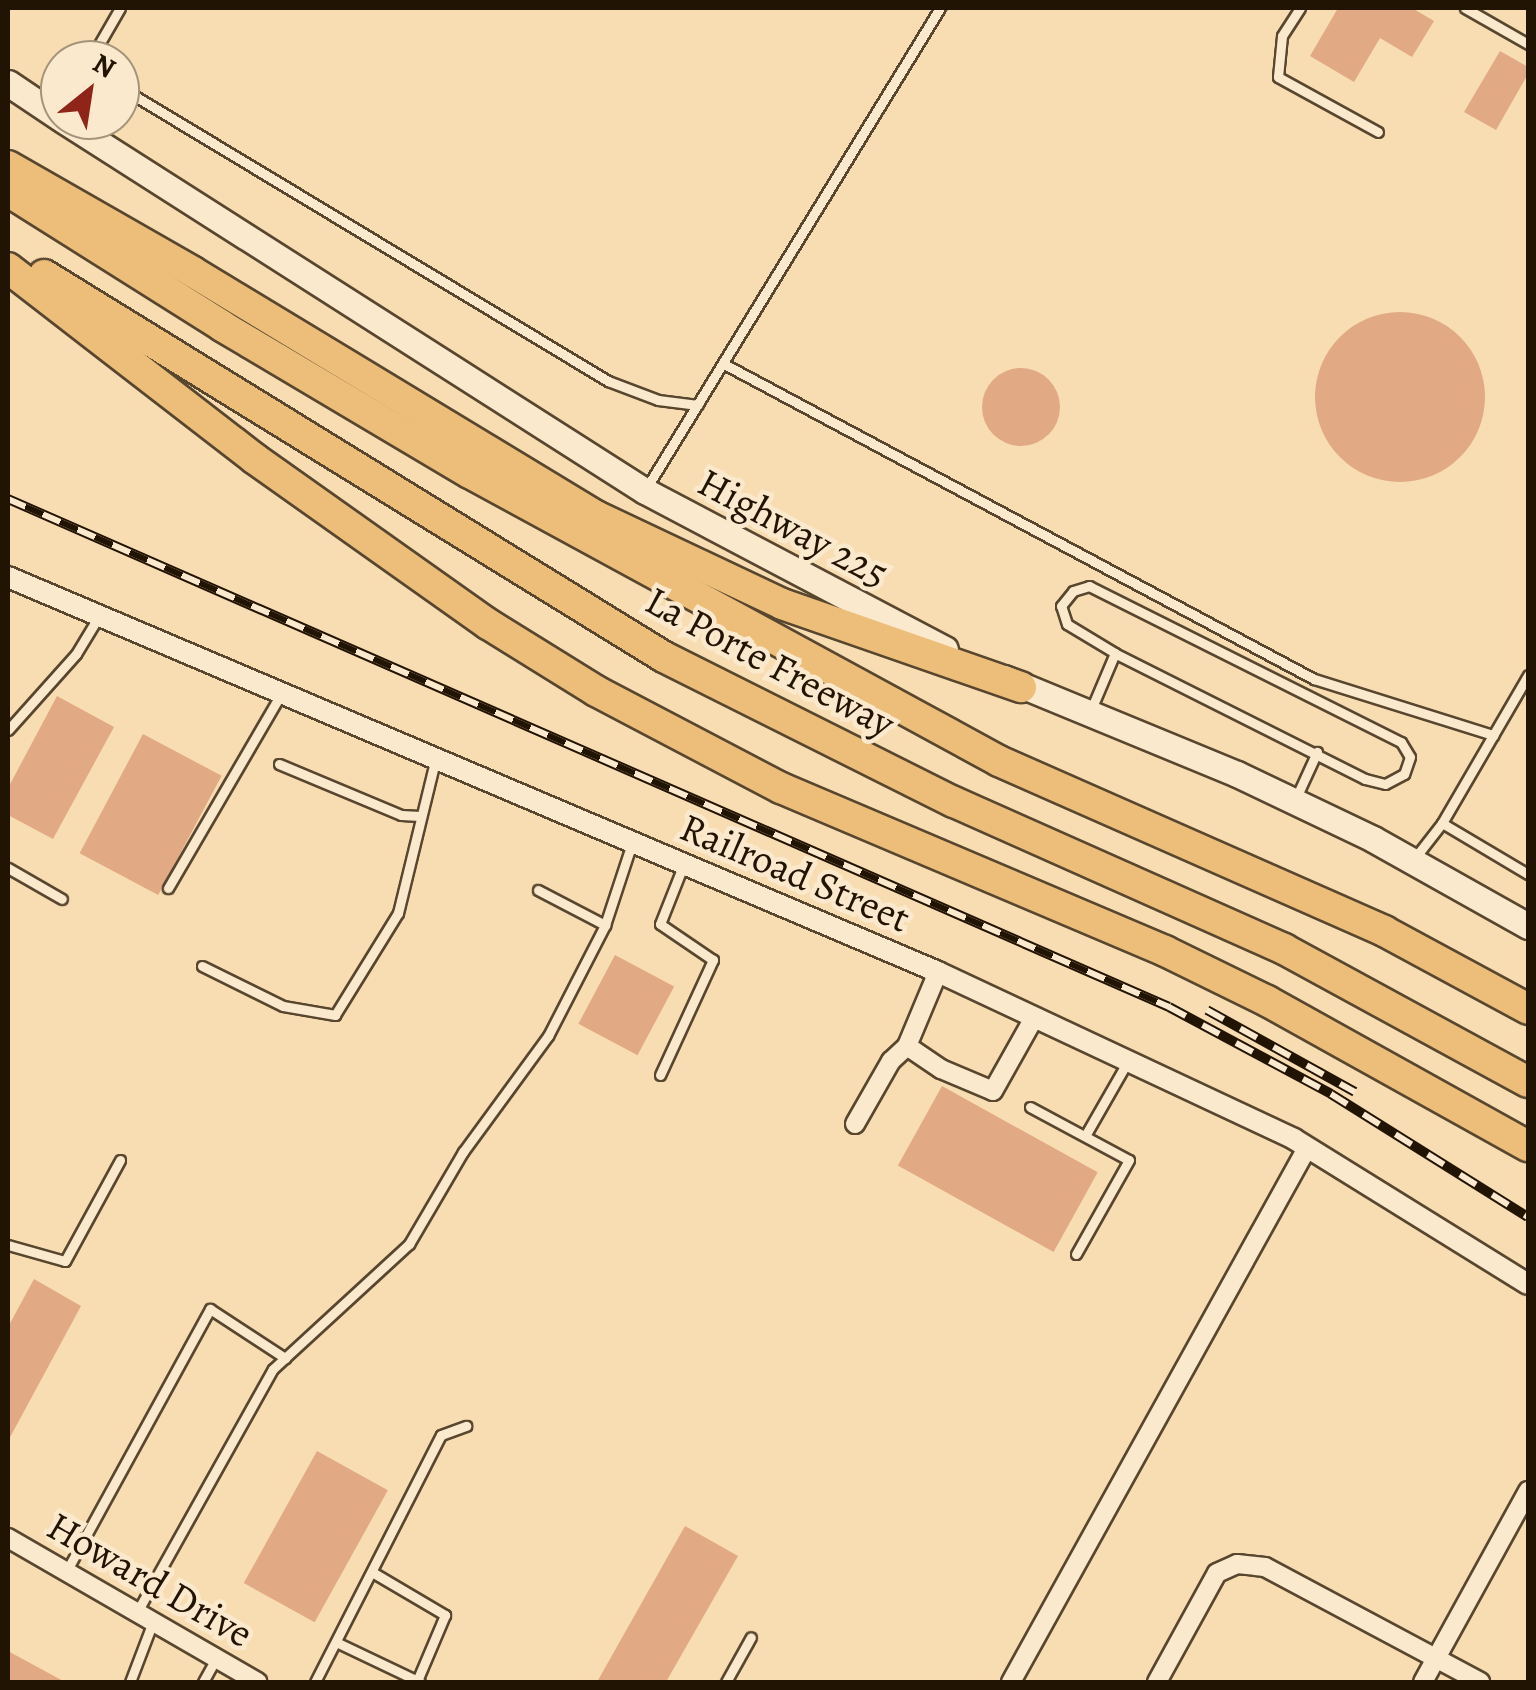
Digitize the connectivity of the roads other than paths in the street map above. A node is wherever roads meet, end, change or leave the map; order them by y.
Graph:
1 (120, 8) edge
2 (940, 8) edge
3 (1300, 8) edge
4 (1465, 8) edge
5 (102, 40) edge
6 (1528, 44) edge
7 (8, 83) edge
8 (140, 99) edge
9 (40, 103) edge
10 (1378, 132) dead end
11 (97, 140) edge
12 (8, 166) edge
13 (8, 190) edge
14 (8, 252) edge
15 (8, 268) edge
16 (724, 364) junction
17 (698, 405) junction
18 (644, 491) junction
19 (10, 583) edge
20 (99, 616) junction
21 (1115, 653) junction
22 (1528, 676) edge
23 (1022, 687) junction
24 (281, 694) junction
25 (1088, 714) junction
26 (8, 730) edge
27 (1493, 735) junction
28 (1317, 752) junction
29 (437, 756) junction
30 (279, 764) dead end
31 (1294, 802) junction
32 (420, 816) junction
33 (1442, 822) junction
34 (633, 842) junction
35 (1412, 861) junction
36 (684, 864) junction
37 (8, 868) edge
38 (1528, 874) edge
39 (168, 888) dead end
40 (538, 890) dead end
41 (62, 899) dead end
42 (604, 925) junction
43 (1528, 926) edge
44 (202, 966) dead end
45 (938, 972) junction
46 (1528, 1008) edge
47 (1034, 1018) junction
48 (907, 1046) junction
49 (1128, 1062) junction
50 (660, 1074) dead end
51 (1528, 1082) edge
52 (1030, 1106) dead end
53 (855, 1124) dead end
54 (1085, 1136) junction
55 (1528, 1146) edge
56 (1307, 1148) junction
57 (120, 1160) dead end
58 (8, 1245) edge
59 (1076, 1254) dead end
60 (1528, 1284) edge
61 (285, 1358) junction
62 (466, 1426) dead end
63 (1528, 1491) edge
64 (9, 1541) edge
65 (372, 1572) junction
66 (65, 1574) junction
67 (144, 1619) junction
68 (751, 1637) dead end
69 (336, 1642) junction
70 (1436, 1659) junction
71 (215, 1660) junction
72 (130, 1682) edge
73 (203, 1682) edge
74 (257, 1682) edge
75 (314, 1682) edge
76 (418, 1682) edge
77 (726, 1682) edge
78 (1011, 1682) edge
79 (1157, 1682) edge
80 (1423, 1682) edge
81 (1480, 1682) edge

1 - 5 lane
2 - 16 lane
3 - 10 lane
4 - 6 lane
7 - 9 main road, Highway 225
8 - 17 lane
11 - 18 main road, Highway 225
12 - 23 highway
13 - 46 highway, La Porte Freeway
14 - 51 highway, La Porte Freeway
15 - 55 highway
16 - 17 lane
16 - 27 lane
17 - 18 lane
18 - 23 main road, Highway 225
19 - 20 street, Railroad Street
20 - 24 street, Railroad Street
20 - 26 lane
21 - 25 lane
21 - 28 lane
21 - 28 lane
22 - 27 lane
23 - 25 main road, Highway 225
24 - 29 street, Railroad Street
24 - 39 lane
25 - 31 main road, Highway 225
27 - 33 lane
28 - 31 lane
29 - 32 lane
29 - 34 street, Railroad Street
30 - 32 lane
31 - 35 main road, Highway 225
32 - 44 lane
33 - 35 lane
33 - 38 lane
34 - 36 street, Railroad Street
34 - 42 lane
35 - 43 main road, Highway 225
36 - 45 street, Railroad Street
36 - 50 lane
37 - 41 lane
40 - 42 lane
42 - 61 lane
45 - 47 street, Railroad Street
45 - 48 street
47 - 48 street
47 - 49 street, Railroad Street
48 - 53 street
49 - 54 lane
49 - 56 street, Railroad Street
52 - 54 lane
54 - 59 lane
56 - 60 street, Railroad Street
56 - 78 street
57 - 58 lane
61 - 66 lane
61 - 67 lane
62 - 65 lane
63 - 70 street
64 - 66 street, Howard Drive
65 - 69 lane
65 - 76 lane
66 - 67 street, Howard Drive
67 - 71 street, Howard Drive
67 - 72 lane
68 - 77 lane
69 - 75 lane
69 - 76 lane
70 - 79 street
70 - 80 street
70 - 81 street
71 - 73 lane
71 - 74 street, Howard Drive

